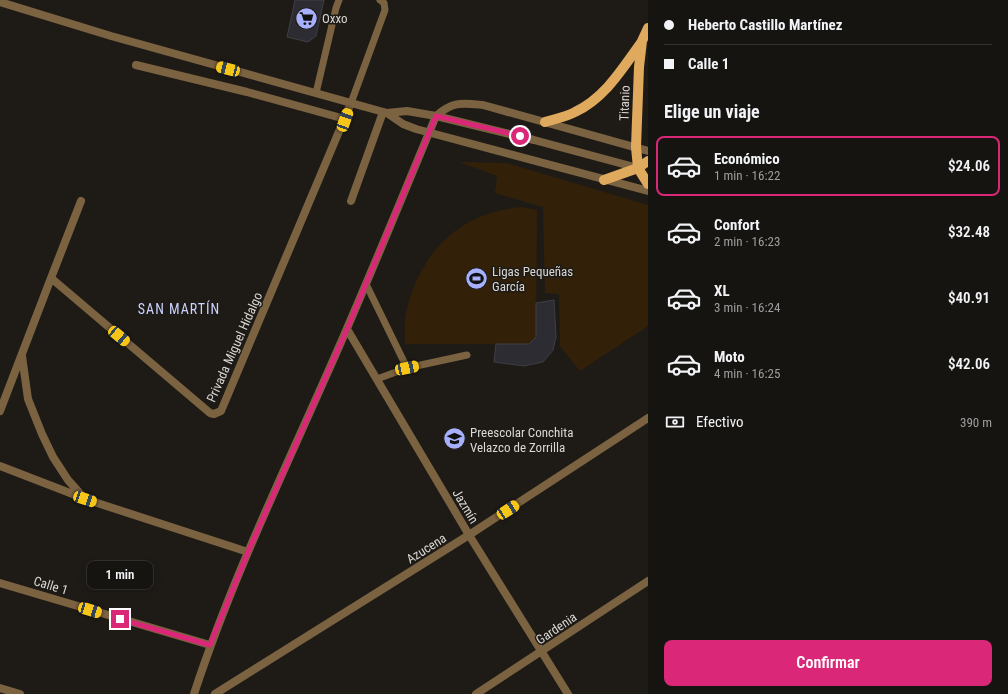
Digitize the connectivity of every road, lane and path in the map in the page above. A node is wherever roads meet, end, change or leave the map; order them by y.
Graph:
1 (339, 0) edge
2 (380, 0) edge
3 (0, 2) edge
4 (648, 28) edge
5 (645, 39) edge
6 (136, 65) dead end
7 (316, 93) junction
8 (351, 103) junction
9 (385, 113) junction
10 (436, 116) junction
11 (345, 120) junction
12 (545, 122) junction
13 (429, 132) junction
14 (636, 147) junction
15 (648, 151) edge
16 (648, 161) edge
17 (643, 170) edge
18 (604, 180) junction
19 (648, 184) edge
20 (648, 191) edge
21 (81, 201) dead end
22 (351, 201) dead end
23 (51, 278) junction
24 (366, 284) junction
25 (347, 329) junction
26 (467, 355) dead end
27 (22, 356) junction
28 (407, 368) junction
29 (377, 379) junction
30 (0, 411) edge
31 (648, 418) edge
32 (0, 466) edge
33 (85, 499) junction
34 (469, 535) junction
35 (248, 552) junction
36 (648, 581) edge
37 (0, 583) edge
38 (210, 645) junction
39 (542, 652) junction
40 (0, 688) edge
41 (20, 694) edge
42 (194, 694) edge
43 (215, 694) edge
44 (476, 694) edge
45 (568, 694) edge

1 - 7 lane
2 - 8 lane
3 - 7 street
4 - 5 main road, Titanio
5 - 12 main road
5 - 14 main road, Titanio
6 - 11 street
7 - 8 street
8 - 9 street
8 - 11 street, Privada Miguel Hidalgo
9 - 10 street
9 - 13 street
9 - 22 street
10 - 12 street
10 - 13 street
10 - 17 street
11 - 23 street, Privada Miguel Hidalgo
12 - 14 street
13 - 18 street
13 - 24 street
14 - 15 street
14 - 17 main road, Titanio
16 - 17 main road
17 - 18 main road
17 - 19 main road
18 - 20 street
21 - 23 street
23 - 27 street
24 - 25 street
24 - 28 lane
25 - 29 street, Jazmín
25 - 35 street
26 - 28 lane
27 - 30 street
27 - 33 street
28 - 29 lane
29 - 34 street, Jazmín
31 - 34 street, Azucena
32 - 33 street
33 - 35 street
34 - 39 street, Jazmín
34 - 43 street, Azucena
35 - 38 street
36 - 39 street, Gardenia
37 - 38 street, Calle 1
38 - 42 street
39 - 44 street, Gardenia
39 - 45 street, Jazmín
40 - 41 street

